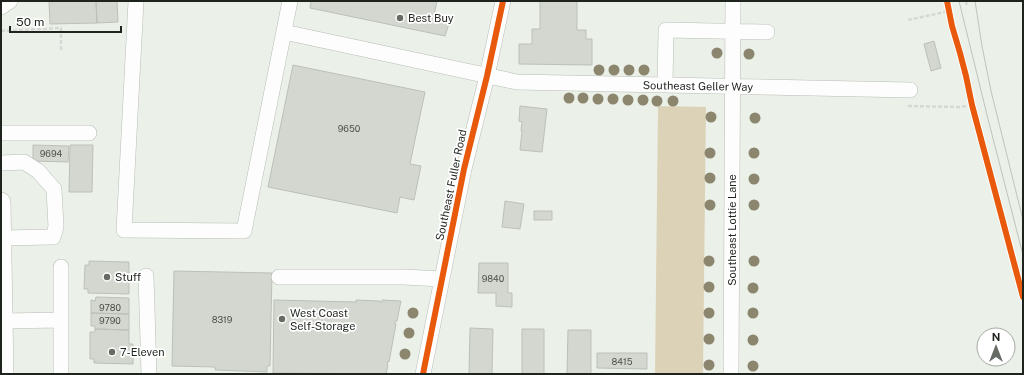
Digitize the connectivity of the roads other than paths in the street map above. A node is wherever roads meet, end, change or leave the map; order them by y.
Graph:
1 (10, 1) edge
2 (136, 1) edge
3 (290, 1) edge
4 (502, 1) edge
5 (733, 1) edge
6 (1, 7) edge
7 (284, 32) junction
8 (733, 32) junction
9 (767, 32) dead end
10 (487, 76) junction
11 (665, 85) junction
12 (733, 86) junction
13 (910, 90) dead end
14 (89, 132) dead end
15 (1, 133) edge
16 (1, 163) edge
17 (1, 202) edge
18 (2, 238) edge
19 (61, 267) dead end
20 (146, 276) dead end
21 (279, 277) dead end
22 (441, 279) junction
23 (61, 320) junction
24 (3, 321) junction
25 (4, 374) edge
26 (61, 374) edge
27 (148, 374) edge
28 (423, 374) edge
29 (731, 374) edge

1 - 6 street
2 - 7 street
3 - 7 street
4 - 10 street, Southeast Fuller Road
5 - 8 street, Southeast Lottie Lane
7 - 10 street, Southeast Geller Way
8 - 9 street
8 - 11 street
8 - 12 street, Southeast Lottie Lane
10 - 11 street, Southeast Geller Way
10 - 22 street, Southeast Fuller Road
11 - 12 street, Southeast Geller Way
12 - 13 street, Southeast Geller Way
12 - 29 street, Southeast Lottie Lane
14 - 15 street
16 - 18 street
17 - 18 main road
18 - 24 main road
19 - 23 street
20 - 27 street
21 - 22 street
22 - 28 street, Southeast Fuller Road
23 - 24 street
23 - 26 street
24 - 25 main road

